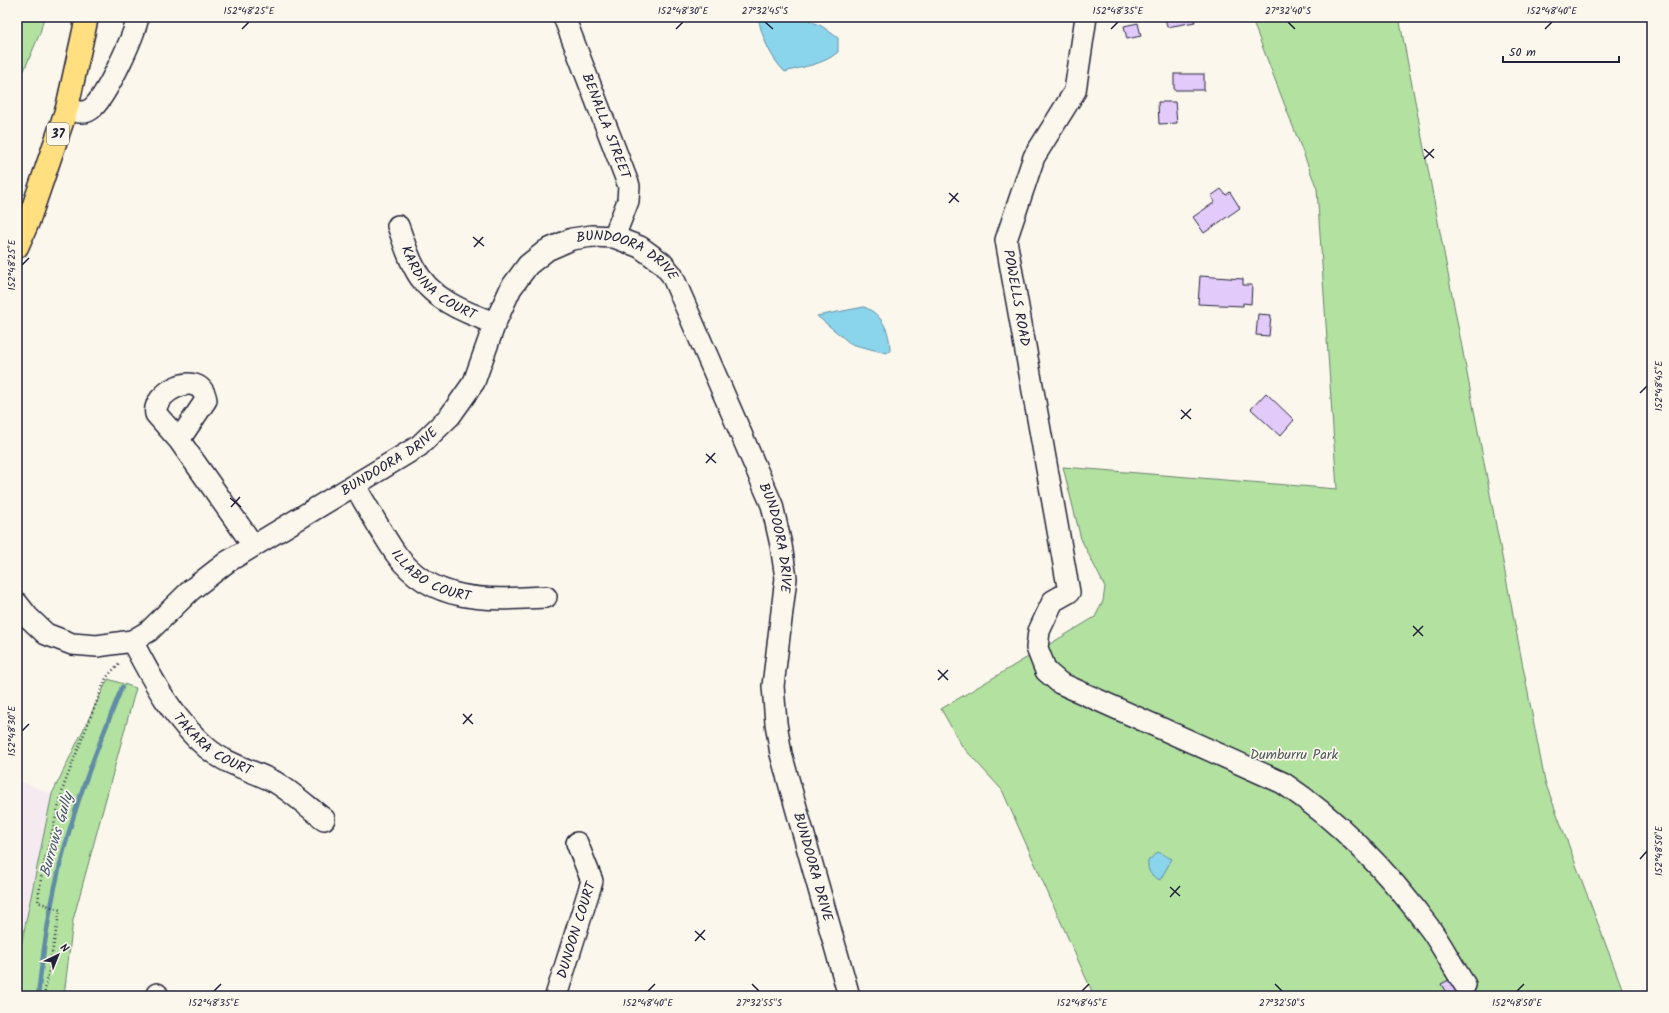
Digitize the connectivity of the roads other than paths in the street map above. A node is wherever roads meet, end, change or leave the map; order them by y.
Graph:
1 (87, 17) edge
2 (138, 17) edge
3 (564, 17) edge
4 (1086, 17) edge
5 (67, 108) junction
6 (398, 226) dead end
7 (614, 237) junction
8 (17, 247) edge
9 (495, 323) junction
10 (179, 440) dead end
11 (355, 486) junction
12 (253, 545) junction
13 (546, 597) dead end
14 (17, 603) edge
15 (132, 641) junction
16 (324, 819) dead end
17 (577, 843) dead end
18 (1465, 984) dead end
19 (556, 996) edge
20 (849, 996) edge

1 - 5 main road, 37
2 - 5 street
3 - 7 street, BENALLA STREET
4 - 18 street, POWELLS ROAD
5 - 8 main road, 37
6 - 9 street, KARDINA COURT
7 - 9 street, BUNDOORA DRIVE
7 - 20 street, BUNDOORA DRIVE
9 - 11 street, BUNDOORA DRIVE
10 - 12 street
11 - 12 street, BUNDOORA DRIVE
11 - 13 street, ILLABO COURT
12 - 15 street, BUNDOORA DRIVE
14 - 15 street, BUNDOORA DRIVE
15 - 16 street, TAKARA COURT
17 - 19 street, DUNOON COURT

